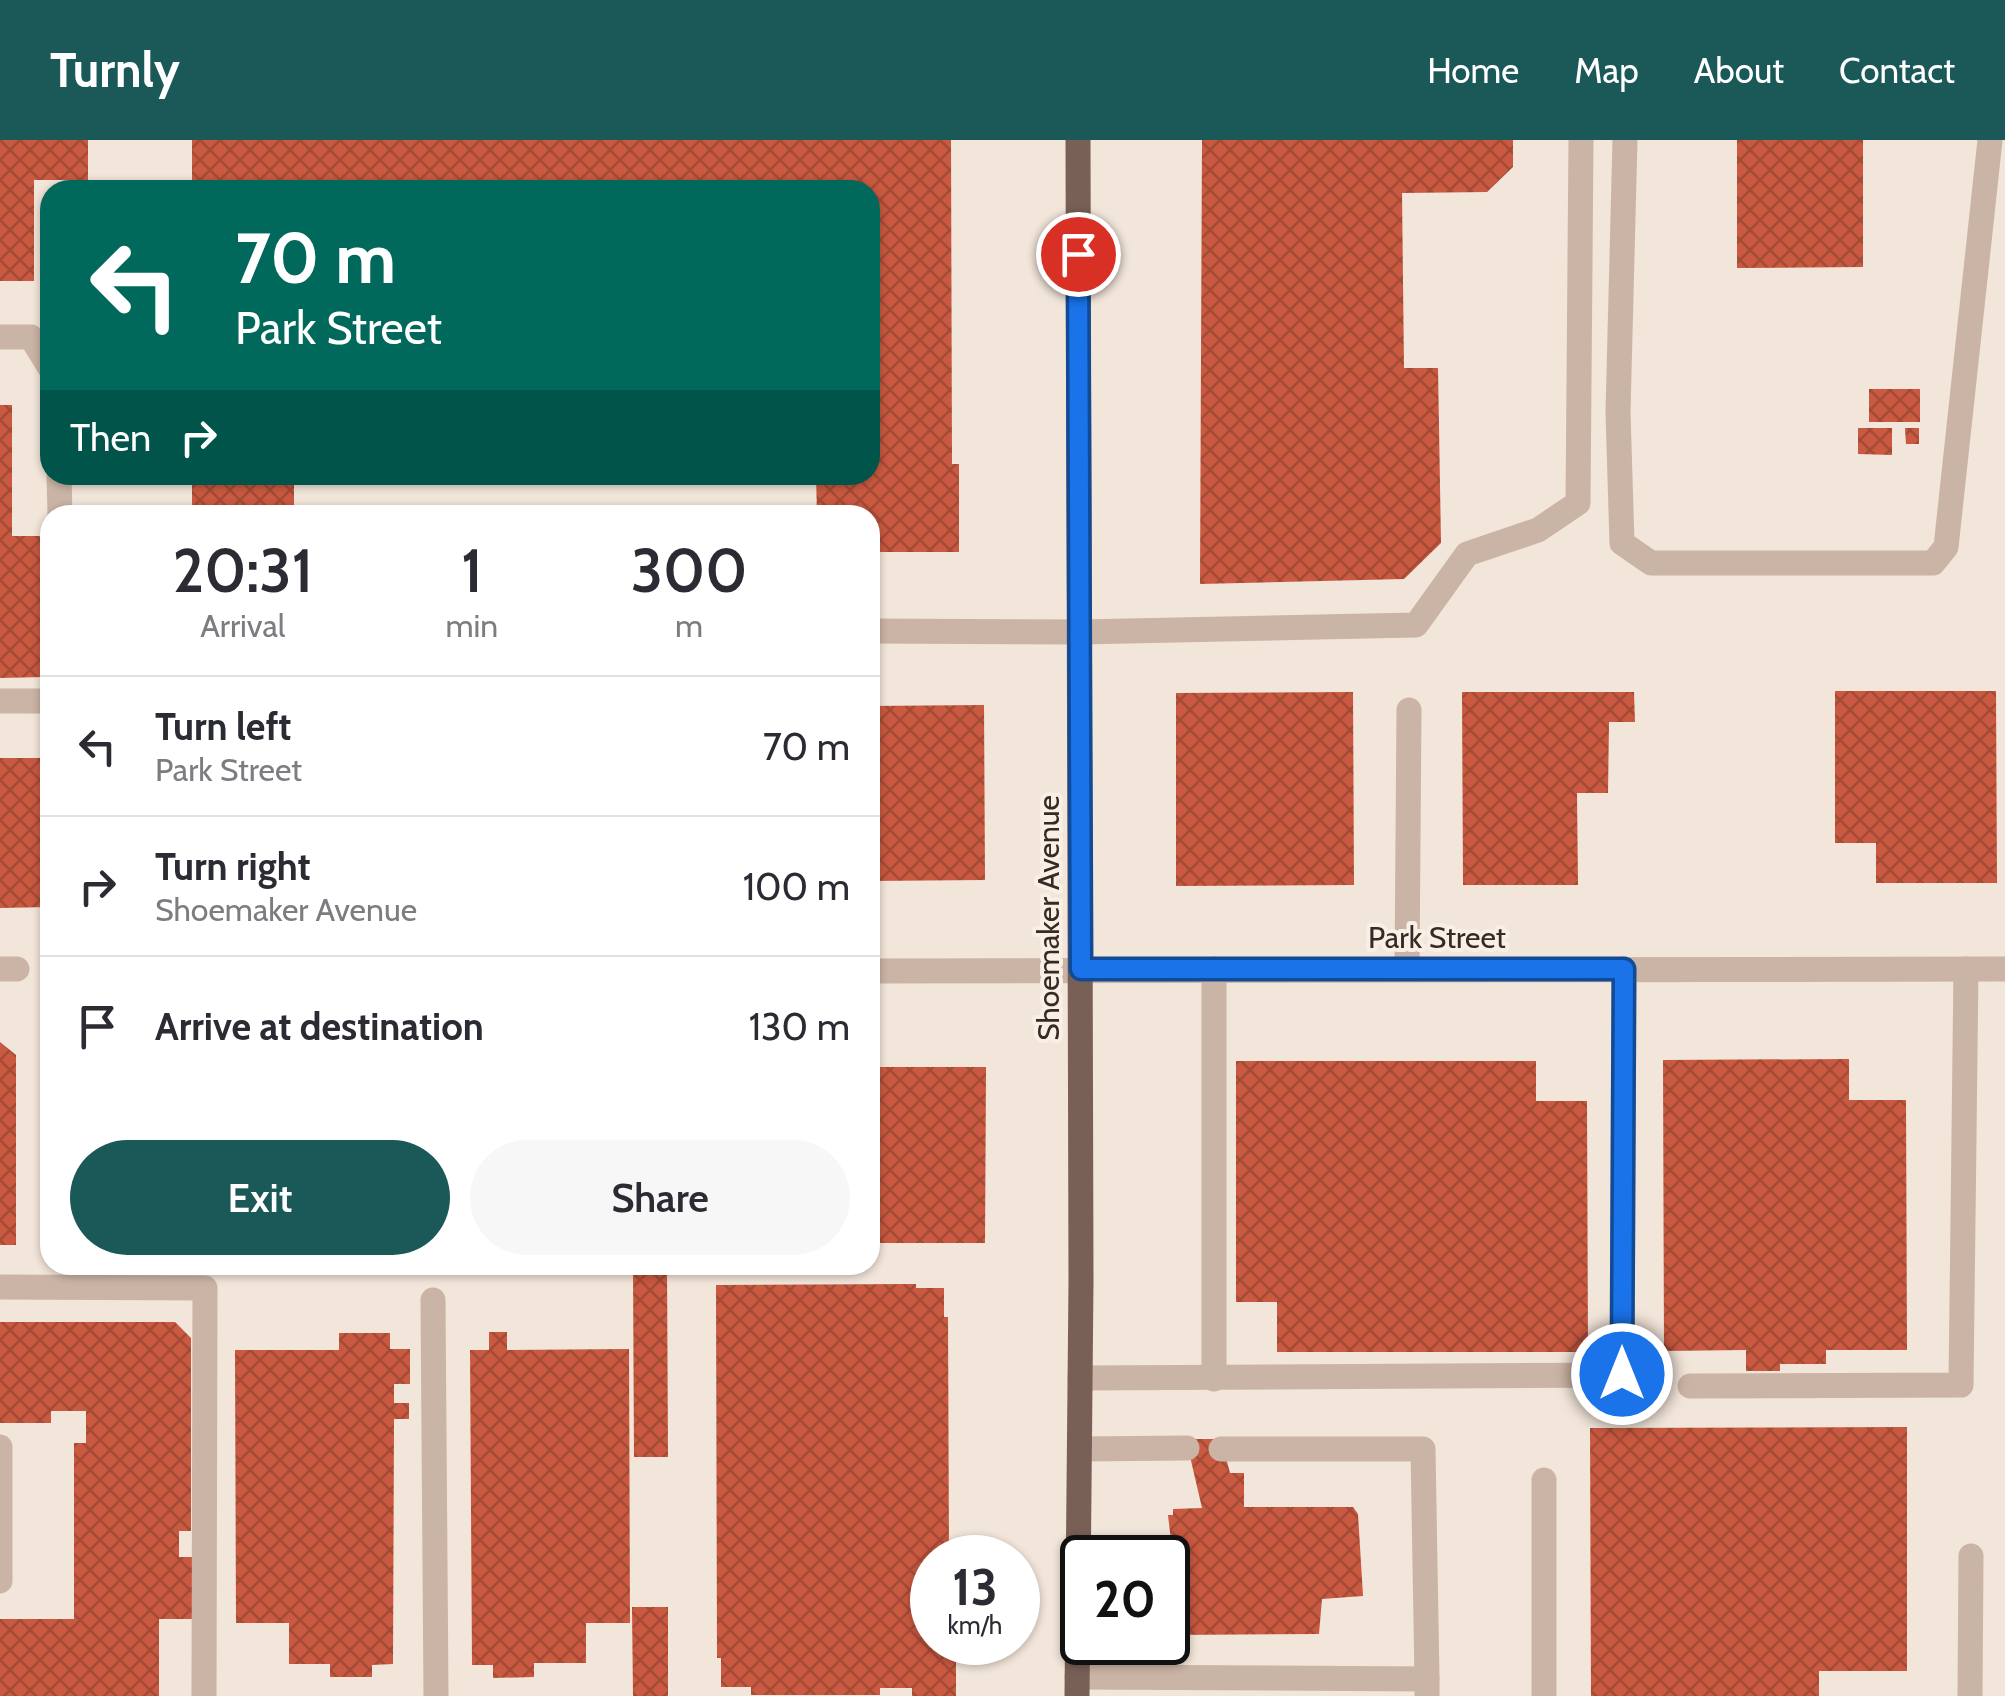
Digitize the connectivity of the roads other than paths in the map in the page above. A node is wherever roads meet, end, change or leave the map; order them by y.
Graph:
1 (1078, 140) edge
2 (1582, 140) edge
3 (1625, 140) edge
4 (1990, 140) edge
5 (0, 337) edge
6 (40, 351) edge
7 (880, 630) edge
8 (1080, 632) junction
9 (0, 701) edge
10 (40, 701) edge
11 (1409, 710) dead end
12 (1081, 969) junction
13 (1214, 969) junction
14 (1407, 969) junction
15 (1624, 969) junction
16 (1966, 969) junction
17 (2005, 969) edge
18 (880, 971) edge
19 (0, 1287) edge
20 (433, 1300) dead end
21 (1080, 1378) junction
22 (1214, 1379) junction
23 (1690, 1386) dead end
24 (0, 1447) edge
25 (1187, 1448) dead end
26 (1080, 1449) junction
27 (1221, 1449) dead end
28 (1544, 1480) dead end
29 (1971, 1556) dead end
30 (0, 1580) edge
31 (1077, 1686) edge
32 (1427, 1687) edge
33 (204, 1696) edge
34 (436, 1696) edge
35 (1544, 1696) edge
36 (1970, 1696) edge

1 - 8 main road, Shoemaker Avenue
2 - 8 street
3 - 4 street
5 - 6 street
7 - 8 street
8 - 12 main road, Shoemaker Avenue
9 - 10 street
11 - 14 street
12 - 13 street, Park Street
12 - 18 street, Park Street
12 - 21 main road, Shoemaker Avenue
13 - 14 street, Park Street
13 - 22 street
14 - 15 street, Park Street
15 - 16 street, Park Street
15 - 22 street
16 - 17 street, Park Street
16 - 23 street
19 - 33 street
20 - 34 street
21 - 22 street
21 - 26 main road, Shoemaker Avenue
24 - 30 street
25 - 26 street
26 - 31 main road, Shoemaker Avenue
27 - 32 street
28 - 35 street
29 - 36 street
31 - 32 street

